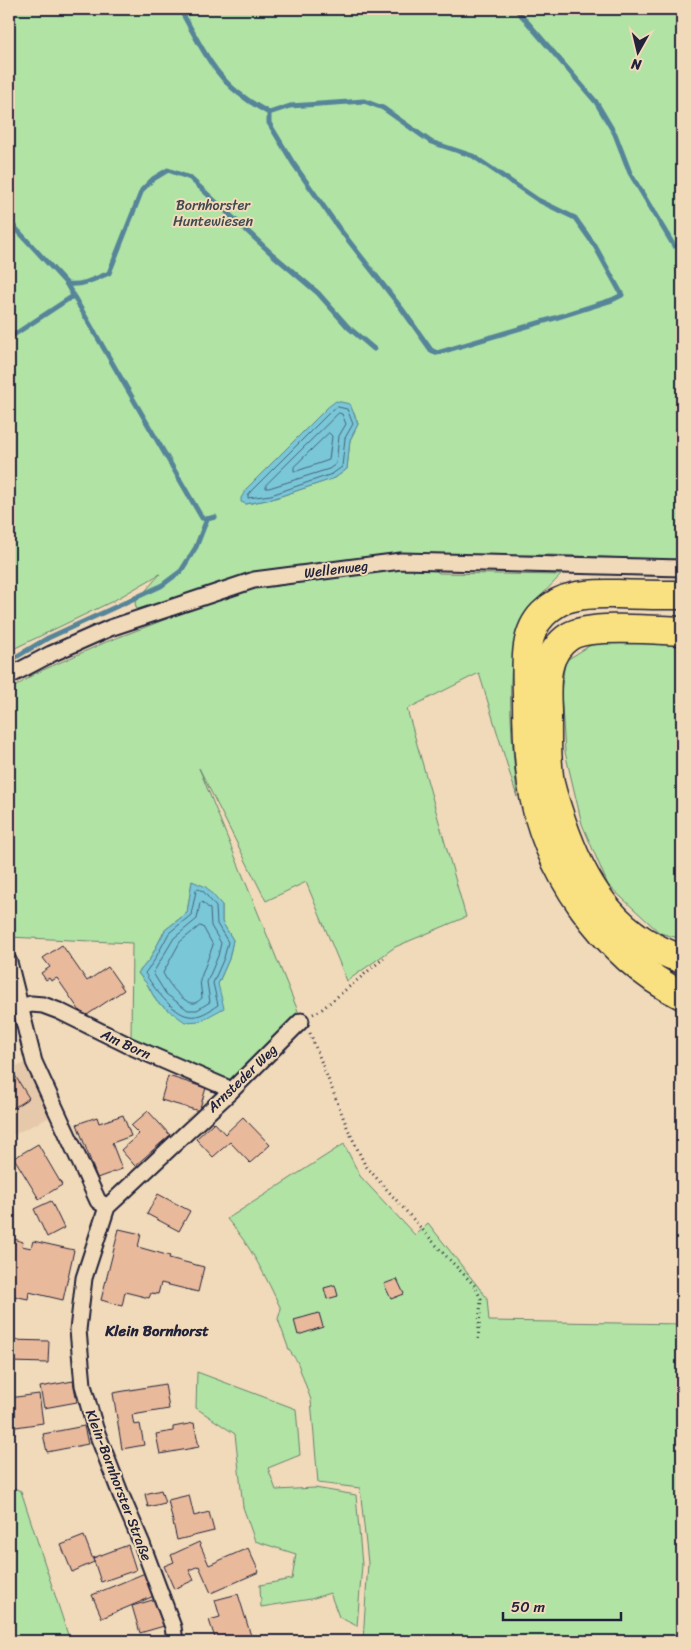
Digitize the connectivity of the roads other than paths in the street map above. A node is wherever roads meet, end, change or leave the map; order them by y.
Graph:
1 (682, 568) edge
2 (682, 595) edge
3 (682, 631) edge
4 (9, 676) edge
5 (682, 959) edge
6 (9, 962) edge
7 (682, 995) edge
8 (21, 1007) junction
9 (301, 1021) road end
10 (230, 1092) junction
11 (107, 1207) junction
12 (175, 1641) edge

1 - 4 street, Wellenweg
2 - 7 highway
3 - 5 highway
6 - 8 street
8 - 10 street, Am Born
8 - 11 street
9 - 10 street, Arnsteder Weg
10 - 11 street, Arnsteder Weg
11 - 12 street, Klein-Bornhorster Straße

